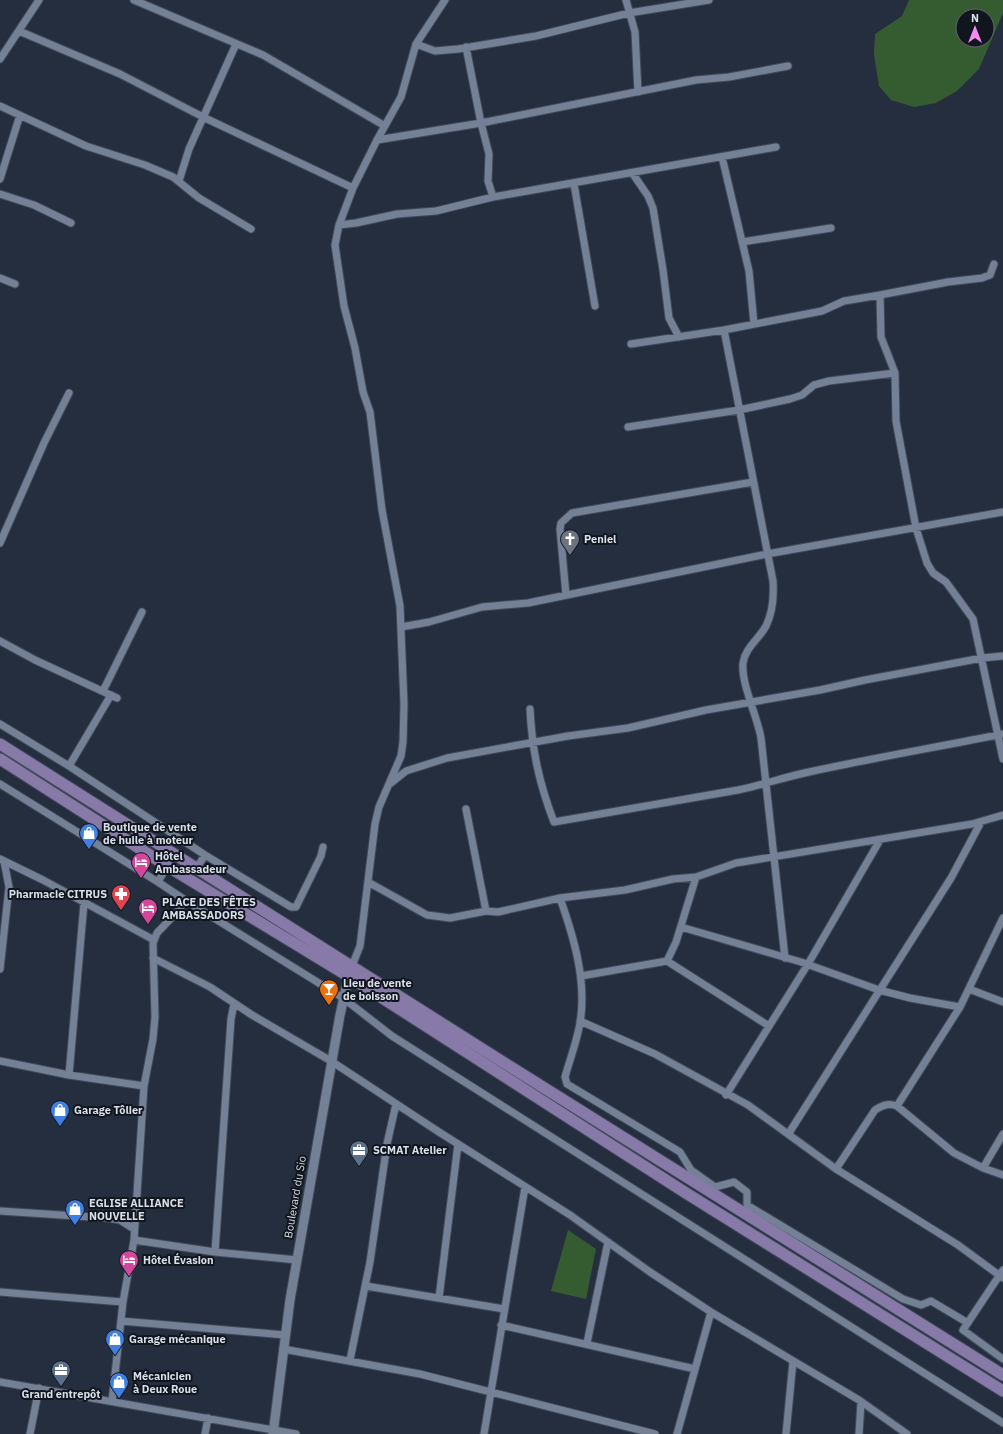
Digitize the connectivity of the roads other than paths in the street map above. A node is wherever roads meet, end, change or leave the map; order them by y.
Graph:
1 (39, 0) edge
2 (134, 0) edge
3 (445, 0) edge
4 (626, 0) edge
5 (709, 0) edge
6 (629, 13) junction
7 (18, 31) junction
8 (236, 44) junction
9 (416, 44) junction
10 (466, 47) junction
11 (0, 59) edge
12 (788, 66) dead end
13 (638, 92) junction
14 (0, 106) edge
15 (20, 115) junction
16 (205, 118) junction
17 (481, 123) junction
18 (385, 126) junction
19 (377, 140) junction
20 (776, 147) dead end
21 (722, 157) junction
22 (633, 174) junction
23 (0, 180) edge
24 (178, 181) junction
25 (574, 184) junction
26 (353, 188) junction
27 (0, 194) edge
28 (493, 197) junction
29 (71, 223) dead end
30 (339, 225) junction
31 (831, 228) dead end
32 (251, 229) dead end
33 (742, 242) junction
34 (994, 264) dead end
35 (0, 278) edge
36 (15, 284) dead end
37 (880, 295) junction
38 (595, 306) dead end
39 (754, 324) junction
40 (724, 330) junction
41 (679, 337) junction
42 (631, 344) dead end
43 (895, 373) junction
44 (68, 393) dead end
45 (739, 410) junction
46 (628, 427) dead end
47 (753, 482) junction
48 (1003, 512) edge
49 (916, 528) junction
50 (0, 543) edge
51 (768, 554) junction
52 (566, 594) junction
53 (142, 612) dead end
54 (401, 627) junction
55 (0, 641) edge
56 (1003, 656) edge
57 (982, 658) junction
58 (103, 691) junction
59 (752, 703) junction
60 (530, 709) dead end
61 (0, 724) edge
62 (1000, 735) edge
63 (0, 744) edge
64 (532, 744) junction
65 (0, 759) edge
66 (1003, 759) edge
67 (69, 766) junction
68 (391, 783) junction
69 (0, 784) edge
70 (767, 784) junction
71 (466, 809) dead end
72 (1003, 815) edge
73 (981, 822) junction
74 (880, 840) junction
75 (323, 847) dead end
76 (205, 855) junction
77 (775, 858) junction
78 (2, 860) edge
79 (167, 866) junction
80 (196, 869) junction
81 (696, 877) junction
82 (158, 882) junction
83 (368, 882) junction
84 (560, 898) junction
85 (184, 900) junction
86 (84, 903) junction
87 (486, 911) junction
88 (1003, 918) edge
89 (681, 927) junction
90 (154, 940) junction
91 (154, 958) junction
92 (785, 958) junction
93 (667, 961) junction
94 (808, 964) junction
95 (0, 969) edge
96 (350, 971) junction
97 (581, 976) junction
98 (969, 989) junction
99 (879, 990) junction
100 (343, 998) junction
101 (1003, 1002) edge
102 (234, 1004) junction
103 (960, 1007) junction
104 (580, 1021) junction
105 (769, 1026) junction
106 (0, 1061) edge
107 (331, 1061) junction
108 (69, 1075) junction
109 (144, 1086) junction
110 (726, 1095) junction
111 (396, 1104) junction
112 (897, 1106) junction
113 (788, 1133) junction
114 (1003, 1134) edge
115 (458, 1144) junction
116 (983, 1168) junction
117 (836, 1169) junction
118 (692, 1175) junction
119 (1003, 1175) edge
120 (525, 1187) junction
121 (0, 1211) edge
122 (134, 1229) junction
123 (134, 1240) junction
124 (608, 1242) junction
125 (215, 1252) junction
126 (297, 1260) junction
127 (1002, 1274) edge
128 (366, 1286) junction
129 (0, 1292) edge
130 (439, 1298) junction
131 (123, 1302) junction
132 (504, 1309) junction
133 (711, 1312) junction
134 (121, 1321) junction
135 (968, 1323) junction
136 (502, 1325) junction
137 (284, 1335) junction
138 (586, 1343) junction
139 (283, 1349) junction
140 (1003, 1359) edge
141 (350, 1360) junction
142 (793, 1361) junction
143 (695, 1368) junction
144 (1003, 1375) edge
145 (0, 1382) edge
146 (39, 1388) junction
147 (1003, 1391) edge
148 (490, 1392) junction
149 (112, 1401) junction
150 (861, 1402) junction
151 (208, 1418) junction
152 (1003, 1423) edge
153 (273, 1432) edge
154 (30, 1434) edge
155 (205, 1434) edge
156 (296, 1434) edge
157 (484, 1434) edge
158 (654, 1434) edge
159 (677, 1434) edge
160 (786, 1434) edge
161 (859, 1434) edge
162 (907, 1434) edge

1 - 7 street
2 - 8 street
3 - 9 street
4 - 6 street
5 - 6 street
6 - 10 street
6 - 13 street
7 - 11 street
7 - 16 street
8 - 16 street
8 - 18 street
9 - 10 street
9 - 18 street
10 - 17 street
12 - 13 street
13 - 17 street
14 - 15 street
15 - 23 street
15 - 24 street
16 - 24 street
16 - 26 street
17 - 19 street
17 - 28 street
18 - 19 street
19 - 26 street
20 - 21 street
21 - 22 street
21 - 33 street
22 - 25 street
22 - 41 street
24 - 32 street
25 - 28 street
25 - 38 street
26 - 30 street
27 - 29 street
28 - 30 street
30 - 54 street
31 - 33 street
33 - 39 street
34 - 37 street
35 - 36 street
37 - 39 street
37 - 43 street
39 - 40 street
40 - 41 street
40 - 45 street
41 - 42 street
43 - 45 street
43 - 49 street
44 - 50 street
45 - 46 street
45 - 47 street
47 - 51 street
47 - 52 street
48 - 49 street
49 - 51 street
49 - 57 street
51 - 52 street
51 - 59 street
52 - 54 street
53 - 58 street
54 - 68 street
55 - 58 street
56 - 57 street
57 - 59 street
57 - 62 street
58 - 67 street
59 - 64 street
59 - 70 street
60 - 64 street
61 - 67 street
62 - 66 street
62 - 70 street
63 - 80 main road
64 - 68 street
64 - 70 street
65 - 79 main road
67 - 76 street
68 - 83 street
69 - 82 street
70 - 77 street
71 - 87 street
72 - 73 street
73 - 74 street
73 - 99 street
74 - 77 street
74 - 94 street
75 - 76 street
76 - 80 street
77 - 81 street
77 - 92 street
78 - 86 street
78 - 95 street
79 - 82 street
79 - 96 main road
80 - 96 main road
81 - 84 street
81 - 89 street
82 - 85 street
83 - 87 street
83 - 96 street
84 - 87 street
84 - 97 street
85 - 90 street
85 - 100 street
86 - 90 street
86 - 108 street
88 - 98 street
89 - 92 street
89 - 93 street
90 - 91 street
91 - 102 street
91 - 109 street
92 - 94 street
93 - 97 street
93 - 105 street
94 - 99 street
94 - 105 street
96 - 100 street, Boulevard du Sio
96 - 118 main road
96 - 147 main road
97 - 104 street
98 - 101 street
98 - 103 street
99 - 103 street
99 - 113 street
100 - 107 street, Boulevard du Sio
100 - 152 street
102 - 107 street
102 - 125 street
103 - 112 street
104 - 110 street
104 - 118 street
105 - 110 street
106 - 108 street
107 - 111 street
107 - 126 street, Boulevard du Sio
108 - 109 street
109 - 122 street
110 - 113 street
111 - 115 street
111 - 128 street
112 - 116 street
112 - 117 street
113 - 117 street
114 - 116 street
115 - 120 street
115 - 130 street
116 - 119 street
117 - 127 street
118 - 135 street
118 - 144 main road
120 - 124 street
120 - 132 street
121 - 122 street
122 - 123 street
123 - 125 street
123 - 131 street
124 - 133 street
124 - 138 street
125 - 126 street
126 - 137 street, Boulevard du Sio
127 - 135 street
128 - 130 street
128 - 141 street
129 - 131 street
130 - 132 street
131 - 134 street
132 - 136 street
133 - 142 street
133 - 143 street
134 - 137 street
134 - 149 street
135 - 140 street
136 - 138 street
136 - 148 street
137 - 139 street, Boulevard du Sio
138 - 143 street
139 - 141 street
139 - 153 street, Boulevard du Sio
141 - 148 street
142 - 150 street
142 - 160 street
143 - 159 street
145 - 146 street
146 - 149 street
146 - 154 street
148 - 157 street
148 - 158 street
149 - 151 street
150 - 161 street
150 - 162 street
151 - 153 street
151 - 155 street
153 - 156 street

